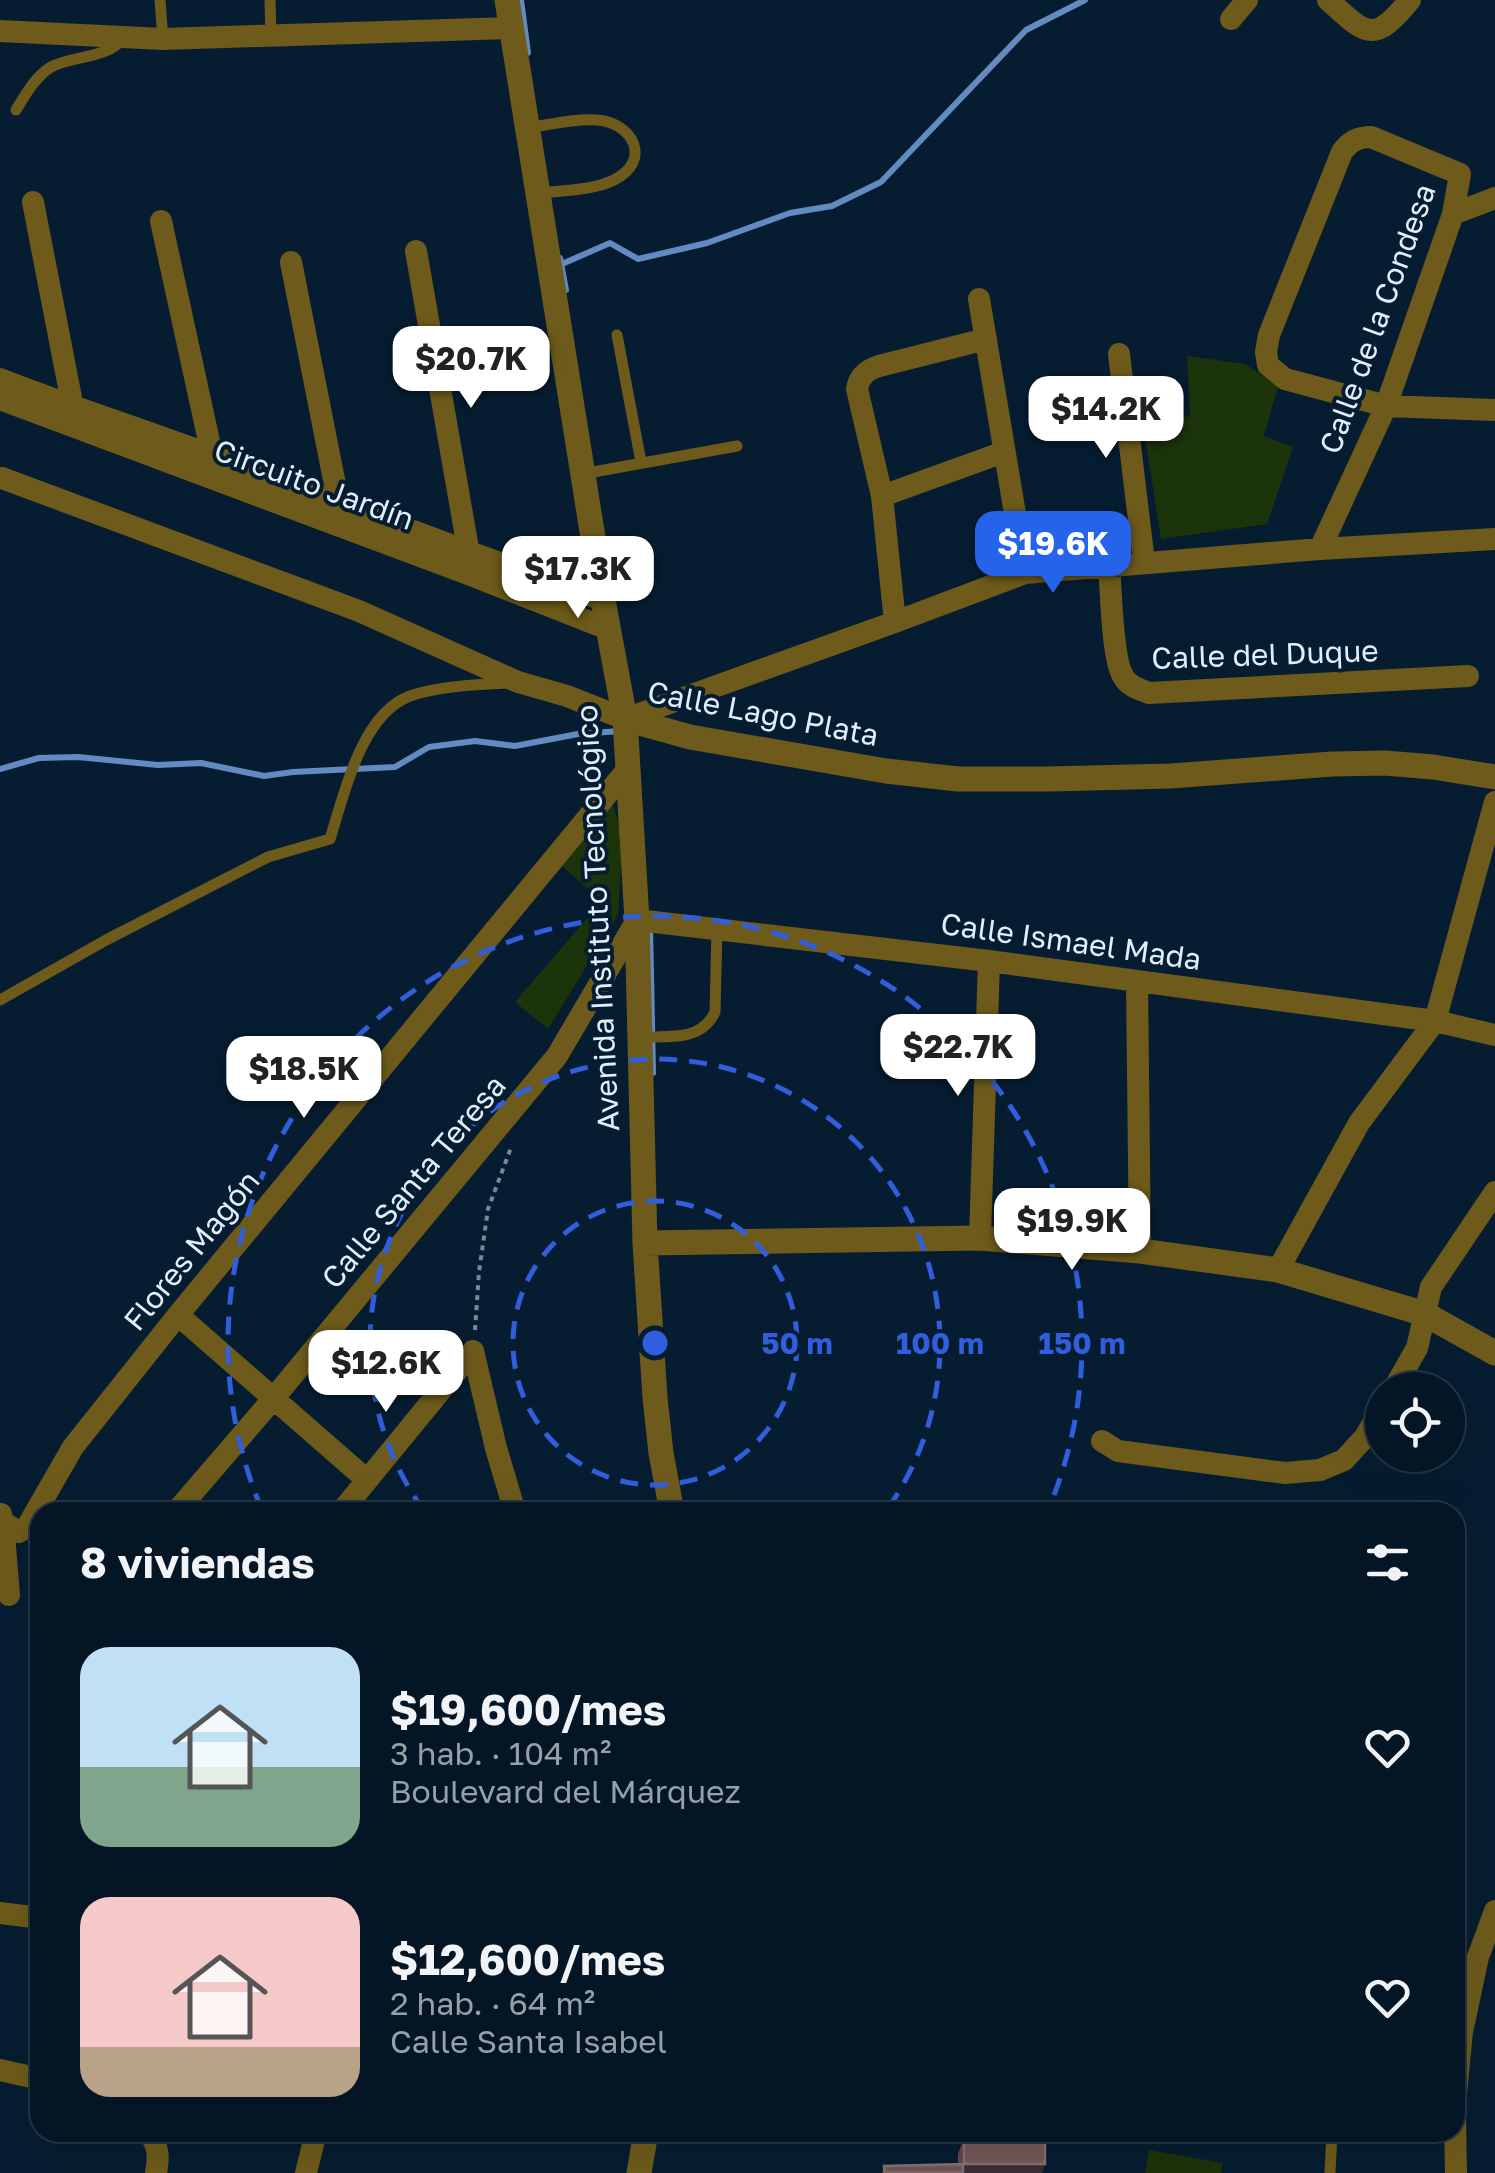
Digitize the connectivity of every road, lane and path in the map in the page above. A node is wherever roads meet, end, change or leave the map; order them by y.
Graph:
1 (160, 0) edge
2 (270, 0) edge
3 (507, 0) edge
4 (1248, 0) edge
5 (1328, 0) edge
6 (1410, 0) edge
7 (1232, 19) dead end
8 (511, 28) junction
9 (0, 31) edge
10 (271, 36) junction
11 (123, 38) junction
12 (162, 38) junction
13 (16, 110) dead end
14 (528, 128) junction
15 (537, 193) junction
16 (1495, 198) edge
17 (33, 202) dead end
18 (1453, 214) junction
19 (162, 222) dead end
20 (416, 251) dead end
21 (291, 262) dead end
22 (979, 299) dead end
23 (618, 336) dead end
24 (986, 340) junction
25 (1119, 354) dead end
26 (0, 379) edge
27 (0, 399) edge
28 (1386, 406) junction
29 (74, 408) junction
30 (1495, 410) edge
31 (737, 446) dead end
32 (1004, 452) junction
33 (212, 455) junction
34 (641, 462) junction
35 (582, 474) junction
36 (2, 478) edge
37 (882, 496) junction
38 (339, 504) junction
39 (1495, 539) edge
40 (1320, 549) junction
41 (1144, 562) junction
42 (469, 564) junction
43 (1109, 565) junction
44 (1024, 573) junction
45 (603, 600) junction
46 (895, 622) junction
47 (608, 630) junction
48 (1468, 676) dead end
49 (518, 682) junction
50 (625, 720) junction
51 (628, 770) junction
52 (1495, 778) edge
53 (1495, 802) edge
54 (637, 920) junction
55 (716, 929) junction
56 (989, 960) junction
57 (1137, 982) junction
58 (0, 1000) edge
59 (1434, 1021) junction
60 (1495, 1035) edge
61 (640, 1038) junction
62 (513, 1142) dead end
63 (1495, 1192) edge
64 (980, 1238) junction
65 (645, 1242) junction
66 (1140, 1251) junction
67 (1278, 1270) junction
68 (1425, 1314) junction
69 (178, 1315) junction
70 (473, 1351) junction
71 (1495, 1354) edge
72 (1403, 1372) edge
73 (272, 1400) junction
74 (1365, 1438) edge
75 (1102, 1441) dead end
76 (367, 1480) junction
77 (42, 1502) edge
78 (185, 1502) edge
79 (349, 1502) edge
80 (512, 1502) edge
81 (670, 1502) edge
82 (2, 1517) edge
83 (30, 1523) edge
84 (10, 1595) dead end
85 (1495, 1911) edge
86 (0, 1913) edge
87 (30, 1917) edge
88 (1465, 2018) edge
89 (0, 2070) edge
90 (30, 2077) edge
91 (154, 2142) edge
92 (314, 2142) edge
93 (644, 2142) edge
94 (1332, 2142) edge
95 (1455, 2142) edge
96 (156, 2173) edge
97 (306, 2173) edge
98 (639, 2173) edge
99 (1330, 2173) edge
100 (1456, 2173) edge

1 - 12 lane
2 - 10 lane
3 - 8 street, Avenida Instituto Tecnológico
4 - 7 street
5 - 6 street
8 - 10 street
8 - 14 street, Avenida Instituto Tecnológico
9 - 11 street
10 - 12 street
11 - 12 street
11 - 13 lane
14 - 15 street, Avenida Instituto Tecnológico
14 - 15 lane
15 - 35 street, Avenida Instituto Tecnológico
16 - 18 street
17 - 29 street
18 - 28 street, Calle de la Condesa
18 - 28 street, Calle de la Condesa
19 - 33 street
20 - 42 street
21 - 38 street
22 - 24 street
23 - 34 lane
24 - 32 street
24 - 37 street
25 - 41 street
26 - 29 street, Circuito Jardín
27 - 42 street, Circuito Jardín
28 - 30 street
28 - 40 street, Calle de la Condesa
29 - 33 street, Circuito Jardín
31 - 34 lane
32 - 37 street
32 - 44 street
33 - 38 street, Circuito Jardín
34 - 35 lane
35 - 45 street, Avenida Instituto Tecnológico
36 - 49 street, Calle Lago Plata
37 - 46 street
38 - 42 street, Circuito Jardín
39 - 40 street
40 - 41 street
41 - 43 street
42 - 45 street, Circuito Jardín
42 - 47 street, Circuito Jardín
43 - 44 street
43 - 48 street, Calle del Duque
44 - 46 street
45 - 47 street, Avenida Instituto Tecnológico
46 - 50 street
47 - 50 street, Avenida Instituto Tecnológico
49 - 50 street, Calle Lago Plata
49 - 58 lane
50 - 51 street, Avenida Instituto Tecnológico
50 - 52 street, Calle Lago Plata
51 - 54 street, Avenida Instituto Tecnológico
51 - 69 street, Flores Magón
53 - 59 street
54 - 55 street, Calle Ismael Mada
54 - 61 street, Avenida Instituto Tecnológico
54 - 73 street, Calle Santa Teresa
55 - 56 street, Calle Ismael Mada
55 - 61 lane
56 - 57 street, Calle Ismael Mada
56 - 64 street
57 - 59 street, Calle Ismael Mada
57 - 66 street
59 - 60 street, Calle Ismael Mada
59 - 67 street
61 - 65 street, Avenida Instituto Tecnológico
62 - 70 path
63 - 68 street
64 - 65 street
64 - 66 street
65 - 81 street, Avenida Instituto Tecnológico
66 - 67 street
67 - 68 street
68 - 71 street
68 - 72 street
69 - 73 street
69 - 77 street, Flores Magón
70 - 76 street
70 - 80 street
73 - 76 street
73 - 78 street, Calle Santa Teresa
74 - 75 street
76 - 79 street
82 - 83 street, Flores Magón
82 - 84 street
85 - 88 street
86 - 87 street
89 - 90 street
91 - 96 street
92 - 97 street
93 - 98 street
94 - 99 lane
95 - 100 street

